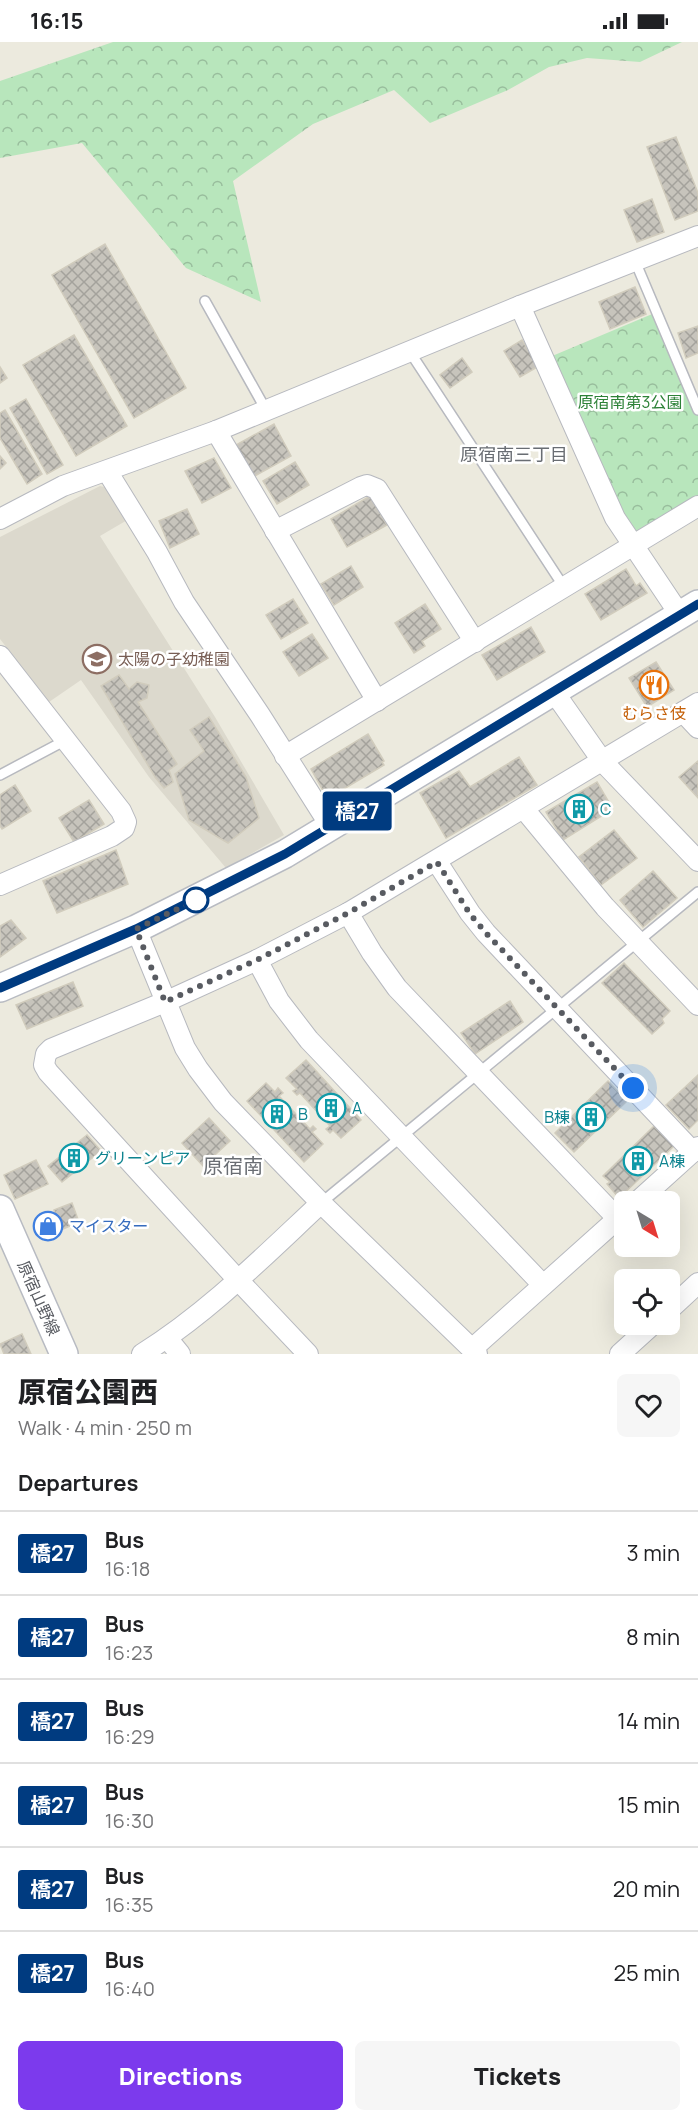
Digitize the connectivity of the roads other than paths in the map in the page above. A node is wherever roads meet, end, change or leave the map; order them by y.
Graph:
1 (698, 236) edge
2 (635, 261) junction
3 (205, 301) dead end
4 (520, 306) junction
5 (410, 352) junction
6 (266, 410) junction
7 (698, 410) edge
8 (216, 431) junction
9 (107, 471) junction
10 (698, 506) edge
11 (0, 519) edge
12 (275, 531) junction
13 (634, 546) junction
14 (564, 587) junction
15 (689, 610) edge
16 (475, 642) junction
17 (0, 656) edge
18 (554, 692) junction
19 (377, 701) junction
20 (690, 708) edge
21 (698, 728) edge
22 (66, 740) junction
23 (285, 756) junction
24 (603, 762) junction
25 (0, 775) edge
26 (524, 809) junction
27 (331, 827) junction
28 (698, 861) edge
29 (437, 862) junction
30 (0, 885) edge
31 (698, 892) edge
32 (348, 913) junction
33 (136, 929) junction
34 (638, 942) junction
35 (257, 960) junction
36 (0, 988) edge
37 (165, 1002) junction
38 (698, 1005) edge
39 (557, 1008) junction
40 (478, 1073) junction
41 (401, 1138) junction
42 (695, 1149) edge
43 (649, 1191) edge
44 (321, 1203) junction
45 (0, 1209) edge
46 (614, 1209) edge
47 (614, 1222) edge
48 (238, 1280) junction
49 (543, 1285) junction
50 (697, 1286) edge
51 (680, 1301) edge
52 (641, 1335) edge
53 (167, 1338) junction
54 (474, 1352) edge
55 (64, 1354) edge
56 (142, 1354) edge
57 (180, 1354) edge
58 (308, 1354) edge
59 (620, 1354) edge

1 - 2 street
2 - 4 street
2 - 7 lane
3 - 6 lane
4 - 5 street
4 - 13 street
5 - 6 street
5 - 14 lane
6 - 8 street
8 - 9 street
8 - 12 street
9 - 11 street
9 - 23 street
10 - 13 street
12 - 16 street
12 - 19 street
13 - 14 street
13 - 15 street
14 - 16 street
15 - 18 street
16 - 19 street
17 - 22 street
18 - 24 street
18 - 27 street
19 - 23 street
20 - 21 street
20 - 24 street
22 - 25 lane
22 - 30 street
23 - 27 street
24 - 26 street
24 - 28 street
26 - 29 street
26 - 34 street
27 - 33 street
29 - 32 street
29 - 39 street
31 - 34 lane
32 - 35 street
32 - 40 street
33 - 36 street
33 - 37 street
34 - 38 street
34 - 39 lane
35 - 37 street
35 - 41 street
37 - 44 street
37 - 48 street
39 - 40 lane
39 - 42 street
40 - 41 lane
40 - 46 street
41 - 44 lane
41 - 49 street
42 - 43 street
44 - 48 street
44 - 54 street
45 - 55 street, 原宿山野線
47 - 49 street
48 - 53 street
48 - 58 street
49 - 54 street
50 - 51 street
52 - 59 street
53 - 56 street
53 - 57 street

